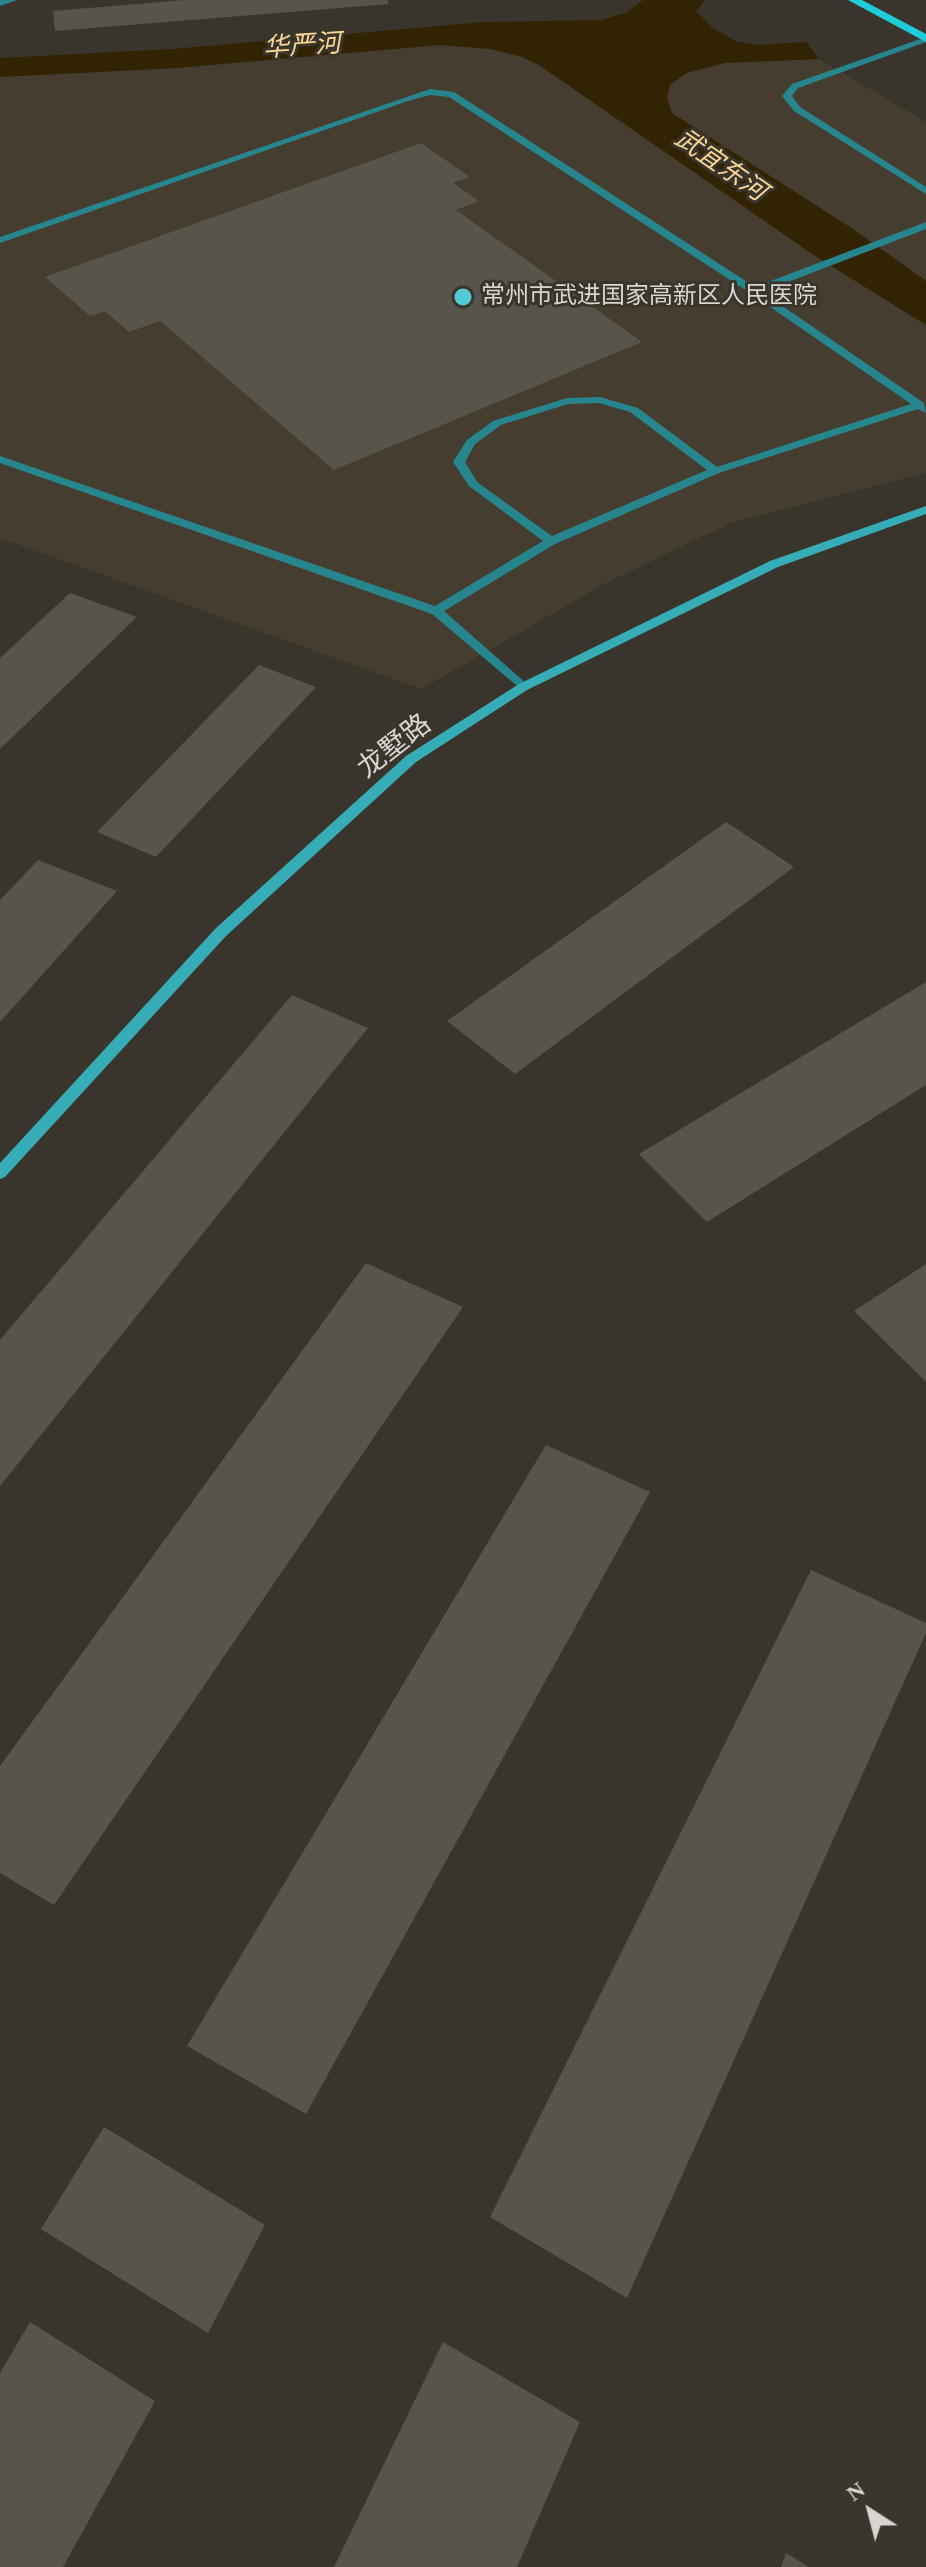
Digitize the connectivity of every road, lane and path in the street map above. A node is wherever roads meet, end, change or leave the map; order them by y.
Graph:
1 (13, 0) edge
2 (854, 0) edge
3 (0, 3) edge
4 (926, 39) edge
5 (926, 191) edge
6 (926, 225) edge
7 (0, 240) edge
8 (754, 291) junction
9 (923, 407) edge
10 (0, 459) edge
11 (715, 471) junction
12 (926, 510) edge
13 (551, 541) junction
14 (436, 611) junction
15 (523, 687) junction
16 (0, 1173) edge

1 - 3 lane
2 - 4 main road
4 - 5 lane
6 - 8 lane
7 - 8 lane
8 - 9 lane
9 - 11 lane
10 - 14 lane
11 - 13 lane
11 - 13 lane
12 - 15 street, 龙墅路
13 - 14 lane
14 - 15 lane
15 - 16 street, 龙墅路

